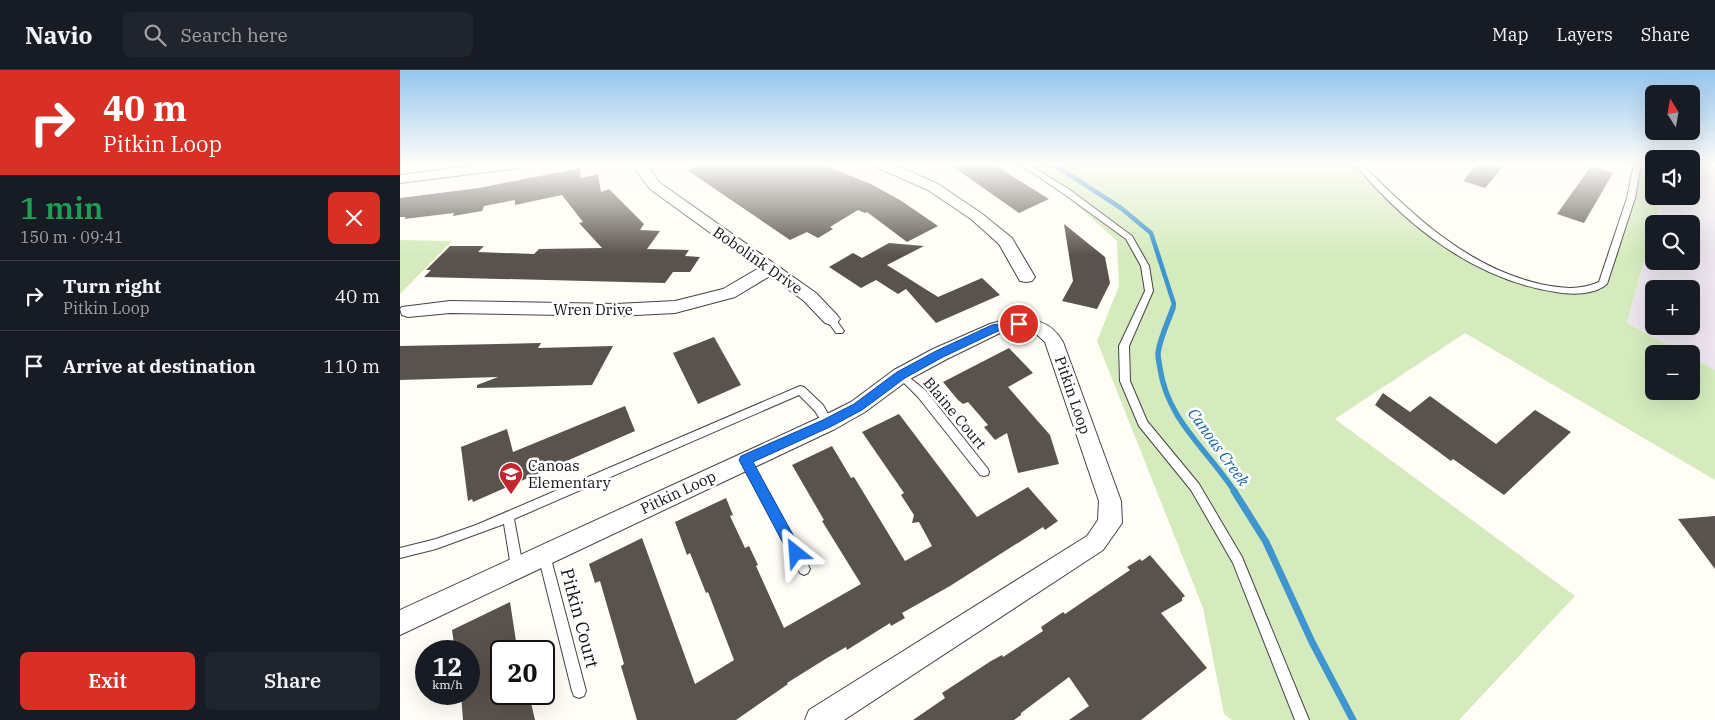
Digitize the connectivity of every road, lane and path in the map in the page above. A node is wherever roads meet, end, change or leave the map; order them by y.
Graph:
1 (667, 194) edge
2 (944, 194) edge
3 (1070, 194) edge
4 (1387, 194) edge
5 (1632, 194) edge
6 (770, 269) junction
7 (1026, 277) dead end
8 (404, 312) edge
9 (835, 325) dead end
10 (901, 375) junction
11 (828, 423) junction
12 (745, 460) junction
13 (984, 472) dead end
14 (508, 516) junction
15 (400, 552) edge
16 (544, 555) junction
17 (517, 567) junction
18 (804, 569) dead end
19 (400, 623) edge
20 (579, 691) dead end
21 (819, 720) edge
22 (1302, 720) edge

1 - 6 street, Bobolink Drive
2 - 7 street
3 - 22 lane
4 - 5 lane
6 - 8 street, Wren Drive
6 - 9 street, Bobolink Drive
10 - 11 street, Pitkin Loop
10 - 13 lane, Blaine Court
10 - 21 street, Pitkin Loop
11 - 12 street, Pitkin Loop
11 - 14 lane
12 - 16 street, Pitkin Loop
12 - 18 lane
14 - 15 lane
14 - 17 lane
16 - 17 street, Pitkin Loop
16 - 20 lane, Pitkin Court
17 - 19 street, Pitkin Loop

